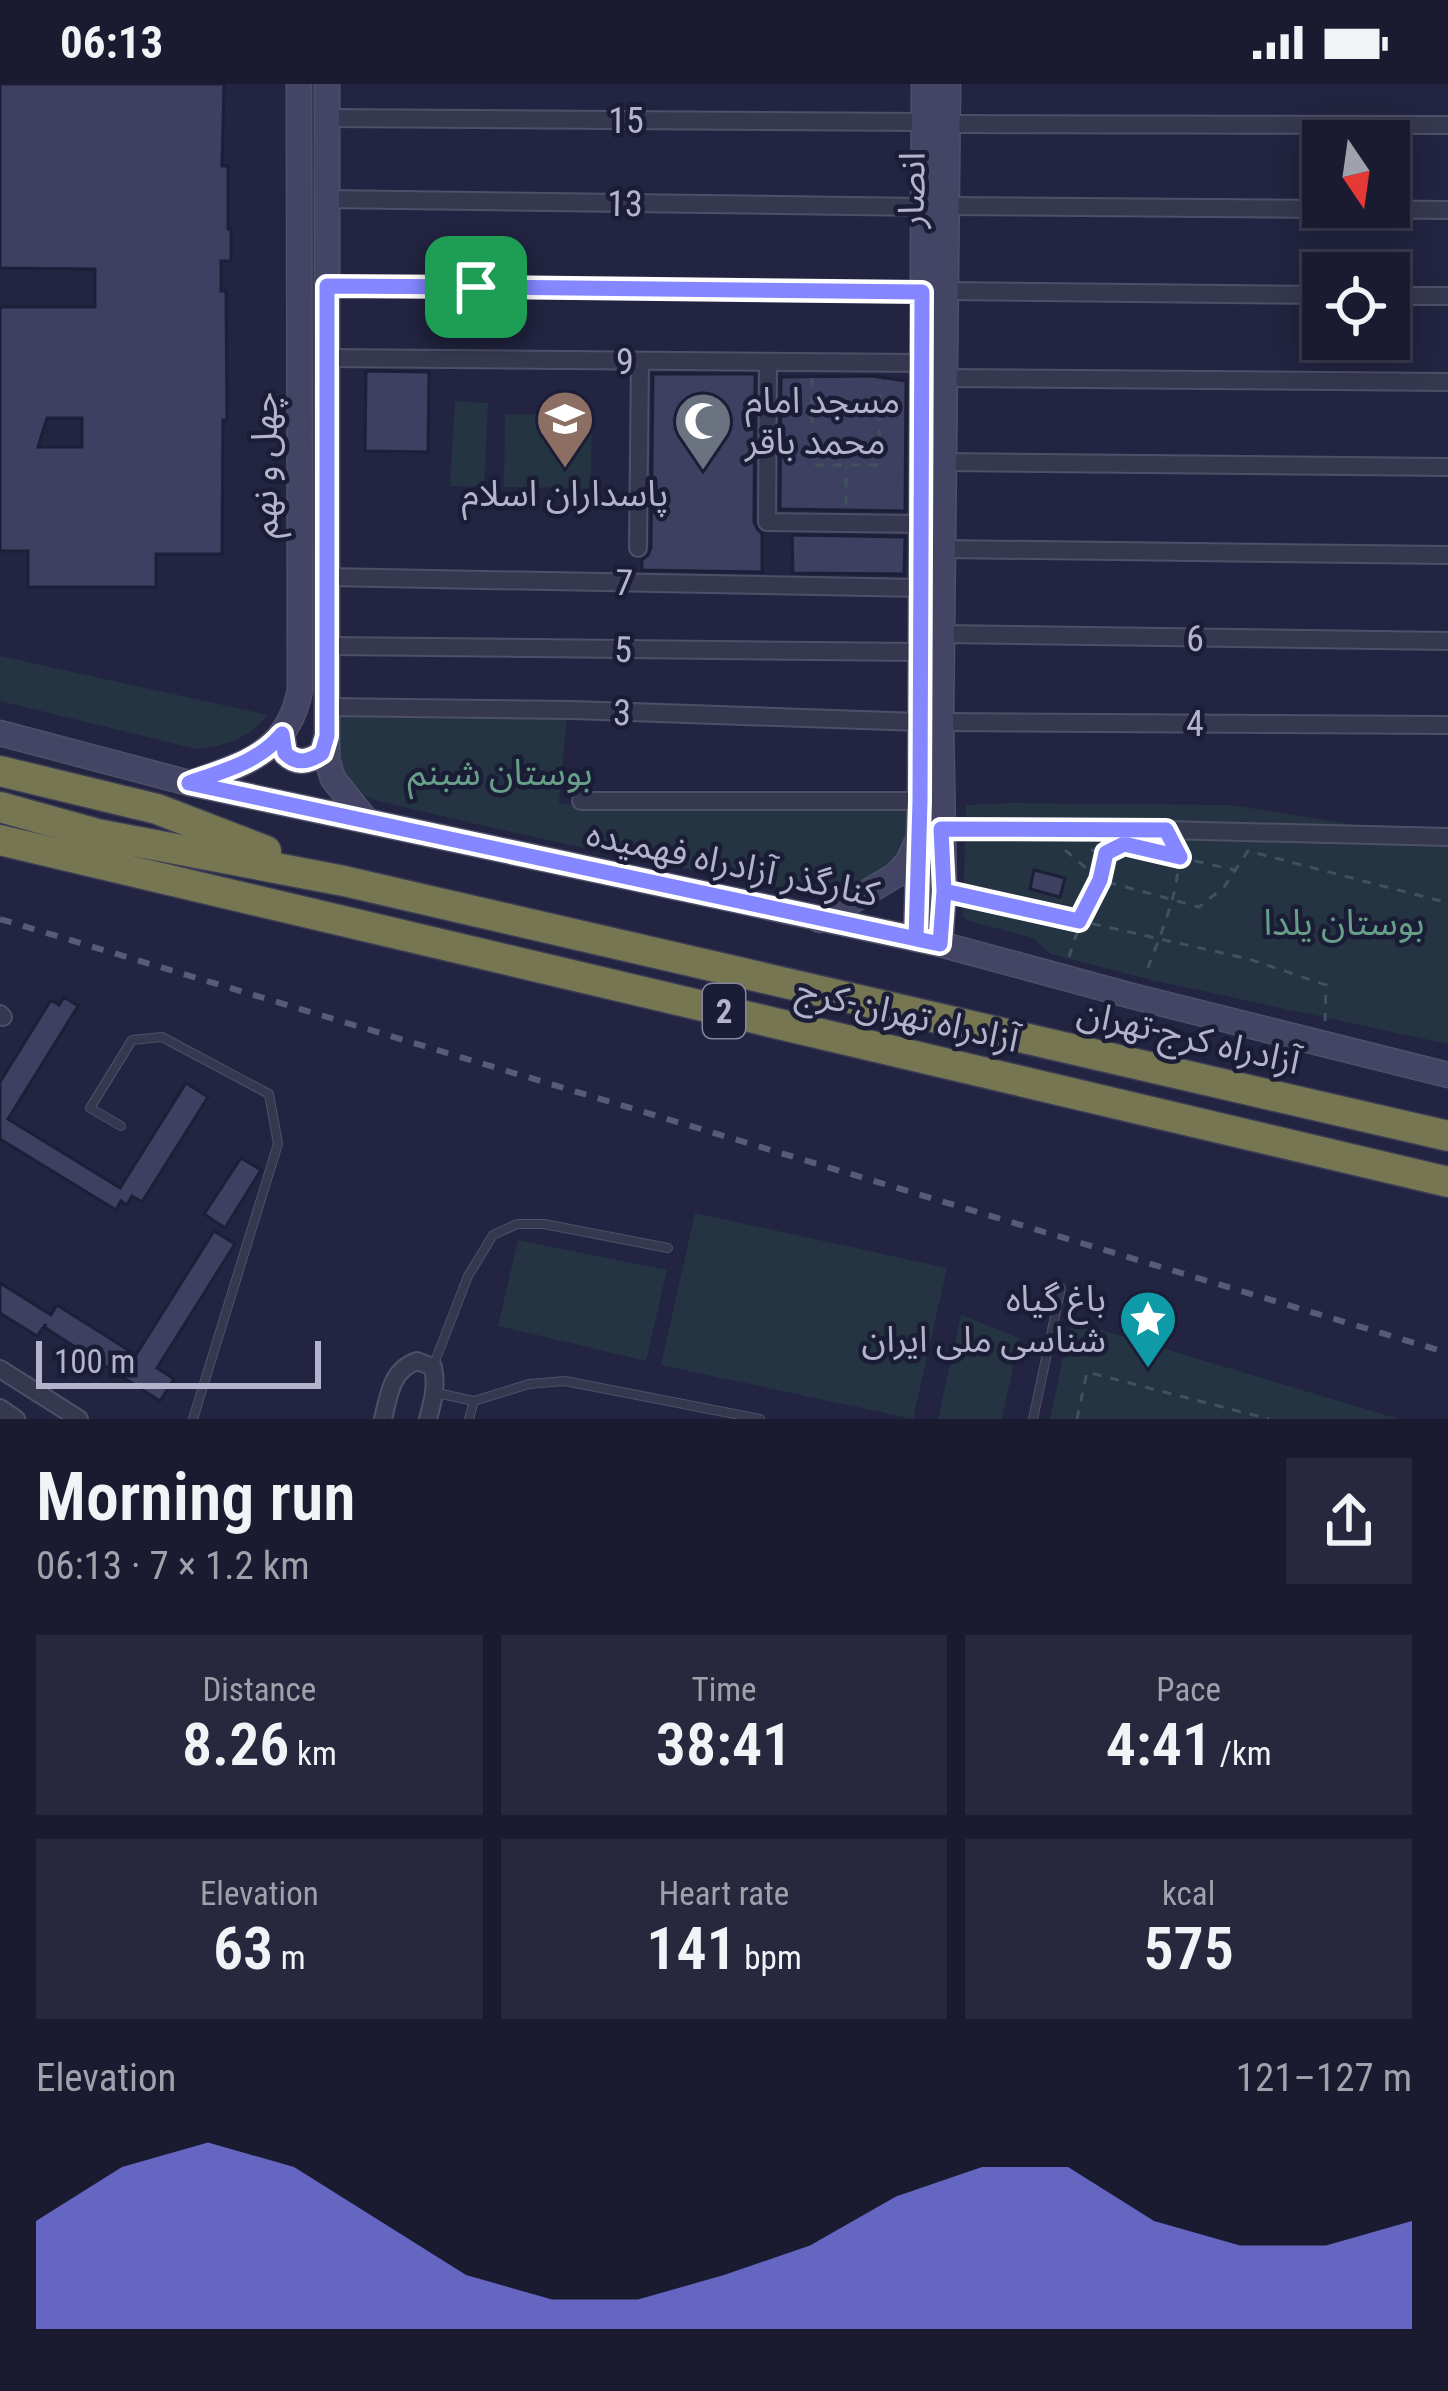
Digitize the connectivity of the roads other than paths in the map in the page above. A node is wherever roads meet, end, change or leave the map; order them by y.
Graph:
1 (299, 84) edge
2 (327, 84) edge
3 (924, 84) edge
4 (948, 84) edge
5 (327, 118) junction
6 (936, 123) junction
7 (1448, 125) edge
8 (327, 199) junction
9 (935, 206) junction
10 (1448, 210) edge
11 (327, 286) junction
12 (934, 291) junction
13 (1302, 295) edge
14 (1410, 296) edge
15 (1448, 296) edge
16 (327, 358) junction
17 (640, 361) junction
18 (768, 362) junction
19 (922, 363) junction
20 (944, 378) junction
21 (1448, 382) edge
22 (944, 462) junction
23 (1448, 467) edge
24 (921, 524) junction
25 (638, 548) dead end
26 (943, 550) junction
27 (1448, 555) edge
28 (327, 577) junction
29 (920, 588) junction
30 (942, 634) junction
31 (1448, 641) edge
32 (327, 646) junction
33 (920, 652) junction
34 (326, 707) junction
35 (930, 722) junction
36 (1448, 724) edge
37 (0, 733) edge
38 (282, 734) junction
39 (327, 736) junction
40 (0, 771) edge
41 (189, 783) junction
42 (920, 801) junction
43 (581, 802) dead end
44 (0, 807) edge
45 (366, 820) junction
46 (930, 832) junction
47 (1448, 837) edge
48 (0, 840) edge
49 (344, 880) junction
50 (820, 920) junction
51 (928, 942) junction
52 (1448, 1076) edge
53 (121, 1126) dead end
54 (1448, 1136) edge
55 (1448, 1181) edge
56 (668, 1248) dead end
57 (1061, 1288) dead end
58 (433, 1367) junction
59 (5, 1376) edge
60 (436, 1393) junction
61 (474, 1400) junction
62 (678, 1403) junction
63 (0, 1408) edge
64 (16, 1419) edge
65 (79, 1419) edge
66 (193, 1419) edge
67 (382, 1419) edge
68 (428, 1419) edge
69 (469, 1419) edge
70 (675, 1419) edge
71 (760, 1419) edge
72 (1033, 1419) edge

1 - 38 street, چهل و نهم
2 - 5 street, چهل و نهم
3 - 6 street, انصار
4 - 6 street, انصار
5 - 6 street, 15
5 - 8 street, چهل و نهم
6 - 7 street, 15
6 - 9 street, انصار
8 - 9 street, 13
8 - 11 street, چهل و نهم
9 - 10 street, 13
9 - 12 street, انصار
11 - 12 street
11 - 16 street, چهل و نهم
12 - 13 street
12 - 19 street, انصار
12 - 20 street, انصار
14 - 15 street
16 - 17 street, 9
16 - 28 street, چهل و نهم
17 - 18 street, 9
17 - 25 street
18 - 19 street, 9
18 - 24 street
19 - 24 street, انصار
20 - 21 street
20 - 22 street, انصار
22 - 23 street
22 - 26 street, انصار
24 - 29 street, انصار
26 - 27 street
26 - 30 street, انصار
28 - 29 street, 7
28 - 32 street, چهل و نهم
29 - 33 street, انصار
30 - 31 street, 6
30 - 35 street, انصار
32 - 33 street, 5
32 - 34 street, چهل و نهم
33 - 35 street, انصار
34 - 35 street, 3
34 - 39 street, چهل و نهم
35 - 36 street, 4
35 - 42 street, انصار
35 - 46 street, انصار
37 - 41 street, کنارگذر آزادراه فهمیده
38 - 39 street
38 - 41 street
39 - 45 street, چهل و نهم
40 - 49 highway
41 - 45 street, کنارگذر آزادراه فهمیده
42 - 43 street
42 - 46 street, انصار
44 - 49 highway, آزادراه کرج-تهران / 2
45 - 50 street, کنارگذر آزادراه فهمیده
46 - 47 street
46 - 50 street
46 - 51 street, انصار
46 - 51 street, انصار
48 - 55 highway, آزادراه تهران-کرج / 2
49 - 54 highway, آزادراه کرج-تهران / 2
50 - 51 street, کنارگذر آزادراه فهمیده
51 - 52 street, کنارگذر آزادراه فهمیده
53 - 66 lane
56 - 58 lane
57 - 72 lane
58 - 60 street
58 - 67 street
59 - 65 street
60 - 61 lane
60 - 68 street
61 - 62 lane
61 - 69 lane
62 - 70 lane
62 - 71 lane
63 - 64 street

